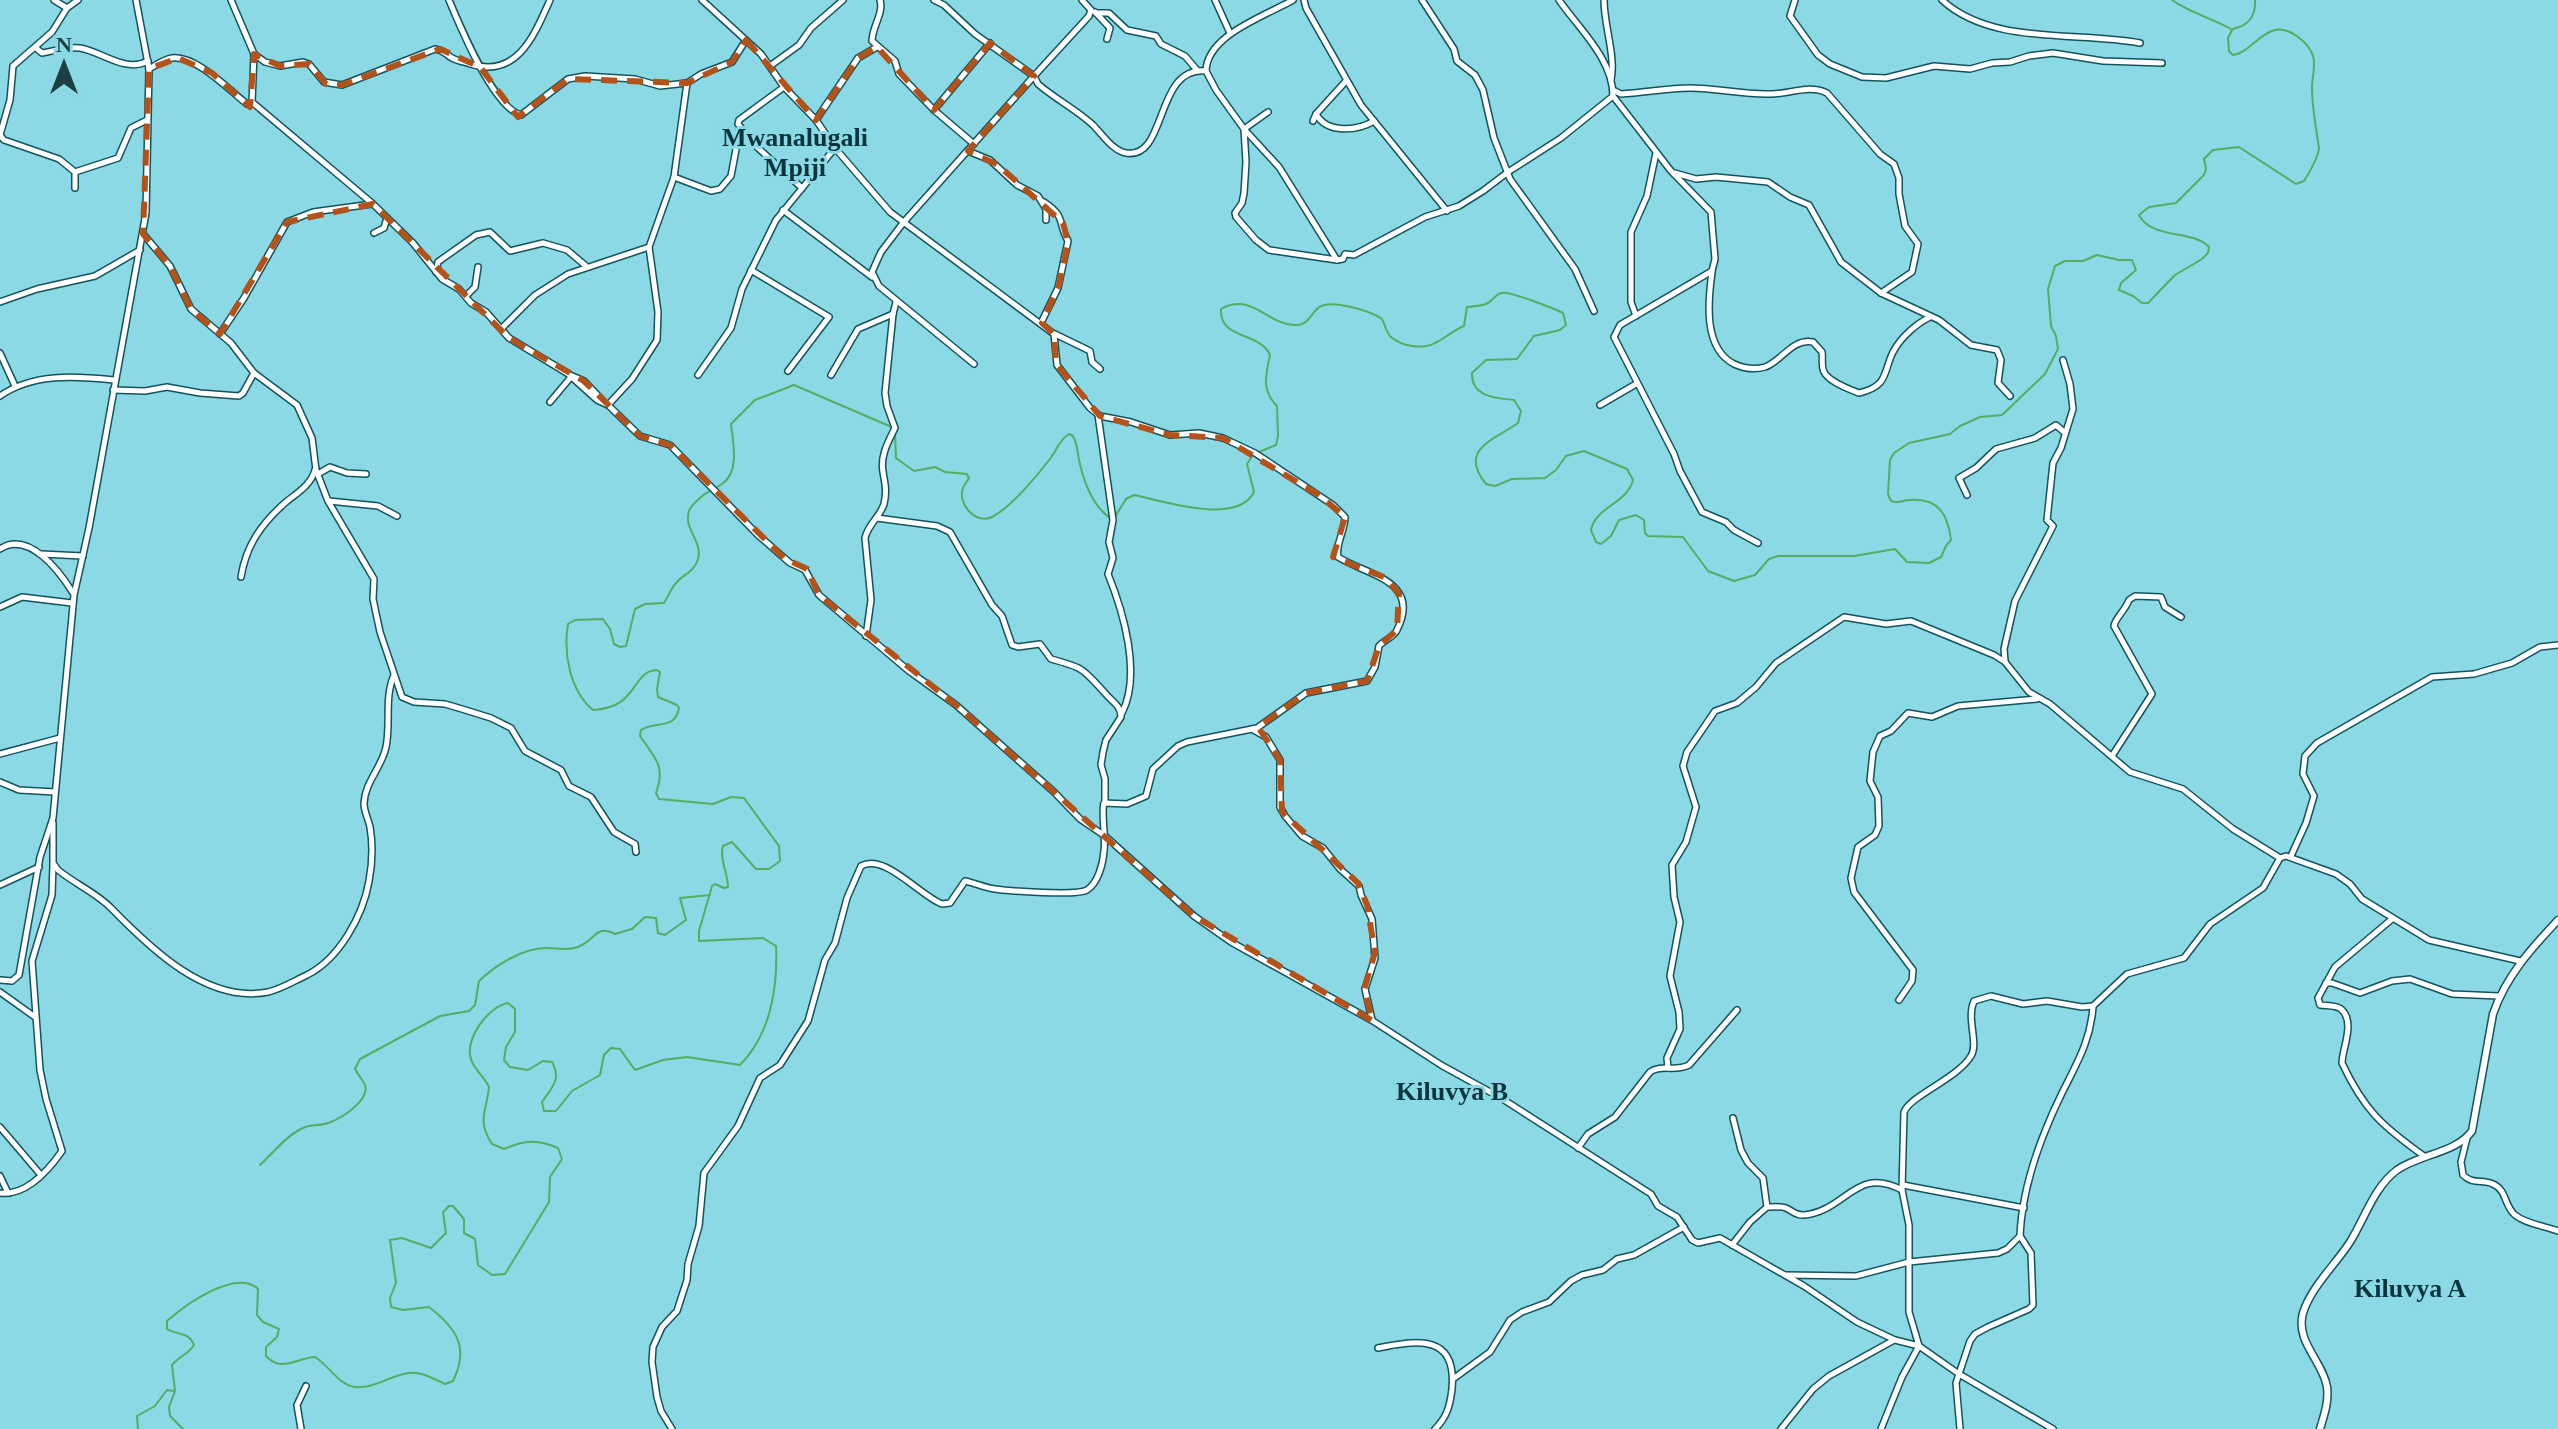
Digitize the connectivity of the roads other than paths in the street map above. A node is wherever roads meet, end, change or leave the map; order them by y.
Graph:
1 (54, 0) edge
2 (78, 0) edge
3 (136, 0) edge
4 (231, 0) edge
5 (449, 0) edge
6 (550, 0) edge
7 (702, 0) edge
8 (843, 0) edge
9 (880, 0) edge
10 (934, 0) edge
11 (1082, 0) edge
12 (1215, 0) edge
13 (1293, 0) edge
14 (1304, 0) edge
15 (1422, 0) edge
16 (1559, 0) edge
17 (1604, 0) edge
18 (1795, 0) edge
19 (1942, 0) edge
20 (67, 8) junction
21 (1093, 11) junction
22 (1230, 33) junction
23 (1107, 39) dead end
24 (746, 40) junction
25 (990, 43) junction
26 (2140, 43) dead end
27 (877, 47) junction
28 (36, 48) junction
29 (254, 54) junction
30 (149, 61) junction
31 (2162, 63) dead end
32 (770, 66) junction
33 (480, 67) junction
34 (149, 69) junction
35 (1198, 70) junction
36 (1206, 71) junction
37 (1034, 76) junction
38 (1346, 81) junction
39 (1611, 81) junction
40 (687, 83) junction
41 (784, 87) junction
42 (1613, 93) junction
43 (252, 102) junction
44 (934, 110) junction
45 (7, 112) junction
46 (1268, 112) dead end
47 (1316, 114) junction
48 (0, 119) edge
49 (147, 120) junction
50 (816, 120) junction
51 (1313, 121) dead end
52 (1374, 121) junction
53 (740, 128) junction
54 (1244, 129) junction
55 (0, 135) edge
56 (974, 144) junction
57 (835, 148) junction
58 (968, 151) junction
59 (1656, 152) junction
60 (1671, 171) junction
61 (75, 172) junction
62 (1508, 172) junction
63 (674, 177) junction
64 (75, 188) dead end
65 (802, 188) junction
66 (1044, 202) junction
67 (373, 204) junction
68 (783, 210) junction
69 (1447, 211) junction
70 (387, 217) junction
71 (1046, 220) dead end
72 (903, 223) junction
73 (374, 233) dead end
74 (143, 234) junction
75 (649, 247) junction
76 (141, 249) junction
77 (1337, 260) junction
78 (586, 266) junction
79 (478, 267) dead end
80 (751, 270) junction
81 (1712, 271) junction
82 (436, 273) junction
83 (873, 277) junction
84 (1881, 293) junction
85 (466, 296) junction
86 (897, 301) junction
87 (0, 302) edge
88 (1594, 311) dead end
89 (893, 314) junction
90 (1636, 316) junction
91 (1931, 317) junction
92 (1041, 323) junction
93 (501, 329) junction
94 (220, 334) junction
95 (1054, 334) junction
96 (0, 353) edge
97 (2063, 360) dead end
98 (974, 364) dead end
99 (1100, 369) dead end
100 (788, 371) dead end
101 (254, 373) junction
102 (698, 375) dead end
103 (831, 375) dead end
104 (570, 376) junction
105 (114, 380) junction
106 (1636, 384) junction
107 (15, 386) junction
108 (113, 390) junction
109 (0, 396) edge
110 (2010, 396) dead end
111 (550, 402) dead end
112 (606, 405) junction
113 (1600, 405) dead end
114 (1098, 414) junction
115 (2065, 432) junction
116 (317, 472) junction
117 (366, 474) dead end
118 (1967, 495) dead end
119 (328, 501) junction
120 (397, 516) dead end
121 (877, 518) junction
122 (1758, 543) dead end
123 (0, 549) edge
124 (40, 554) junction
125 (83, 556) junction
126 (241, 577) dead end
127 (74, 595) junction
128 (72, 603) junction
129 (0, 607) edge
130 (2181, 617) dead end
131 (866, 636) junction
132 (2558, 645) edge
133 (2005, 662) junction
134 (394, 674) junction
135 (2037, 699) junction
136 (1122, 713) junction
137 (1252, 729) junction
138 (60, 738) junction
139 (0, 754) edge
140 (2112, 756) junction
141 (0, 782) edge
142 (55, 792) junction
143 (1105, 803) junction
144 (53, 818) junction
145 (1104, 835) junction
146 (636, 852) dead end
147 (2291, 856) junction
148 (2280, 858) junction
149 (53, 863) junction
150 (39, 867) junction
151 (0, 885) edge
152 (2392, 919) junction
153 (2558, 920) edge
154 (2520, 961) junction
155 (0, 980) edge
156 (2326, 983) junction
157 (0, 992) edge
158 (2499, 996) junction
159 (1899, 1000) dead end
160 (2093, 1006) junction
161 (1737, 1010) dead end
162 (35, 1018) junction
163 (1373, 1021) junction
164 (1668, 1068) junction
165 (1733, 1118) dead end
166 (0, 1127) edge
167 (2467, 1138) junction
168 (1578, 1148) junction
169 (2424, 1156) junction
170 (40, 1174) junction
171 (0, 1176) edge
172 (1902, 1187) junction
173 (0, 1193) edge
174 (8, 1194) junction
175 (1767, 1207) junction
176 (2024, 1208) junction
177 (1684, 1227) junction
178 (2558, 1231) edge
179 (2020, 1236) junction
180 (1732, 1245) junction
181 (1909, 1262) junction
182 (1785, 1275) junction
183 (1895, 1340) junction
184 (1919, 1346) junction
185 (1378, 1348) dead end
186 (1959, 1374) junction
187 (1453, 1379) junction
188 (306, 1386) dead end
189 (301, 1429) edge
190 (672, 1429) edge
191 (1435, 1429) edge
192 (1781, 1429) edge
193 (1881, 1429) edge
194 (1960, 1429) edge
195 (2053, 1429) edge
196 (2320, 1429) edge

1 - 20 street
2 - 20 street
3 - 30 street
4 - 29 street
5 - 33 street
6 - 33 street
7 - 24 street
8 - 32 street
9 - 27 street
10 - 25 street
11 - 21 street
12 - 22 street
13 - 22 street
14 - 38 street
15 - 62 street
16 - 39 street
17 - 39 street
18 - 31 street
19 - 26 street
20 - 28 street
21 - 23 street
21 - 35 street
21 - 37 street
22 - 36 street
24 - 32 street
24 - 40 street
25 - 37 street
25 - 44 street
27 - 44 street
27 - 50 street
28 - 30 street
28 - 45 street
29 - 33 street
29 - 43 street
30 - 34 street
32 - 41 street
33 - 40 street
34 - 43 street
34 - 49 street
35 - 36 street
35 - 37 street
36 - 54 street
37 - 56 street
38 - 47 street
38 - 52 street
39 - 42 street
40 - 63 street
41 - 50 street
41 - 53 street
42 - 59 street
42 - 62 street
42 - 84 street
43 - 67 street
44 - 56 street
45 - 48 street
45 - 55 street
46 - 54 street
47 - 51 street
47 - 52 street
49 - 61 street
49 - 74 street
50 - 57 street
52 - 69 street
53 - 63 street
53 - 65 street
54 - 77 street
54 - 77 street
55 - 61 street
56 - 58 street
57 - 65 street
57 - 72 street
58 - 66 street
58 - 72 street
59 - 60 street
59 - 90 street
60 - 81 street
60 - 84 street
61 - 64 street
62 - 69 street
62 - 88 street
63 - 75 street
65 - 68 street
66 - 71 street
66 - 92 street
67 - 70 street
67 - 94 street
68 - 80 street
68 - 83 street
69 - 77 street
70 - 73 street
70 - 82 street
72 - 83 street
72 - 92 street
74 - 76 street
74 - 94 street
75 - 78 street
75 - 112 street
76 - 87 street
76 - 105 street
78 - 82 street
78 - 93 street
79 - 85 street
80 - 100 street
80 - 102 street
81 - 90 street
81 - 91 street
82 - 85 street
83 - 86 street
84 - 91 street
85 - 93 street
86 - 89 street
86 - 98 street
89 - 103 street
89 - 121 street
90 - 106 street
91 - 110 street
92 - 95 street
93 - 104 street
94 - 101 street
95 - 99 street
95 - 114 street
96 - 107 street
97 - 115 street
101 - 108 street
101 - 116 street
104 - 111 street
104 - 112 street
105 - 107 street
105 - 108 street
106 - 113 street
106 - 122 street
107 - 109 street
108 - 125 street
112 - 131 street
114 - 136 street
114 - 137 street
115 - 118 street
115 - 133 street
116 - 117 street
116 - 119 street
116 - 126 street
119 - 120 street
119 - 134 street
121 - 131 street
121 - 136 street
123 - 124 street
124 - 125 street
124 - 127 street
125 - 127 street
127 - 128 street
128 - 129 street
128 - 138 street
130 - 140 street
131 - 145 street
132 - 147 street
133 - 135 street
133 - 164 street
134 - 146 street
134 - 149 street
135 - 140 street
135 - 159 street
136 - 143 street
137 - 143 street
137 - 163 street
138 - 139 street
138 - 142 street
140 - 148 street
141 - 142 street
142 - 144 street
143 - 145 street
144 - 149 street
144 - 150 street
145 - 163 street
145 - 190 street
147 - 148 street
147 - 152 street
148 - 160 street
149 - 162 street
150 - 151 street
150 - 155 street
152 - 154 street
152 - 156 street
153 - 154 street
154 - 158 street
156 - 158 street
156 - 169 street
157 - 162 street
158 - 167 street
160 - 172 street
160 - 176 street
161 - 164 street
162 - 170 street
163 - 168 street
164 - 168 street
165 - 175 street
166 - 170 street
167 - 169 street
167 - 178 street
168 - 177 street
169 - 196 street
170 - 174 street
171 - 174 street
172 - 175 street
172 - 176 street
172 - 181 street
173 - 174 street
175 - 180 street
176 - 179 street
177 - 180 street
177 - 187 street
179 - 181 street
179 - 186 street
180 - 182 street
181 - 182 street
181 - 184 street
182 - 183 street
183 - 184 street
183 - 192 street
184 - 186 street
184 - 193 street
185 - 187 street
186 - 194 street
186 - 195 street
187 - 191 street
188 - 189 street

